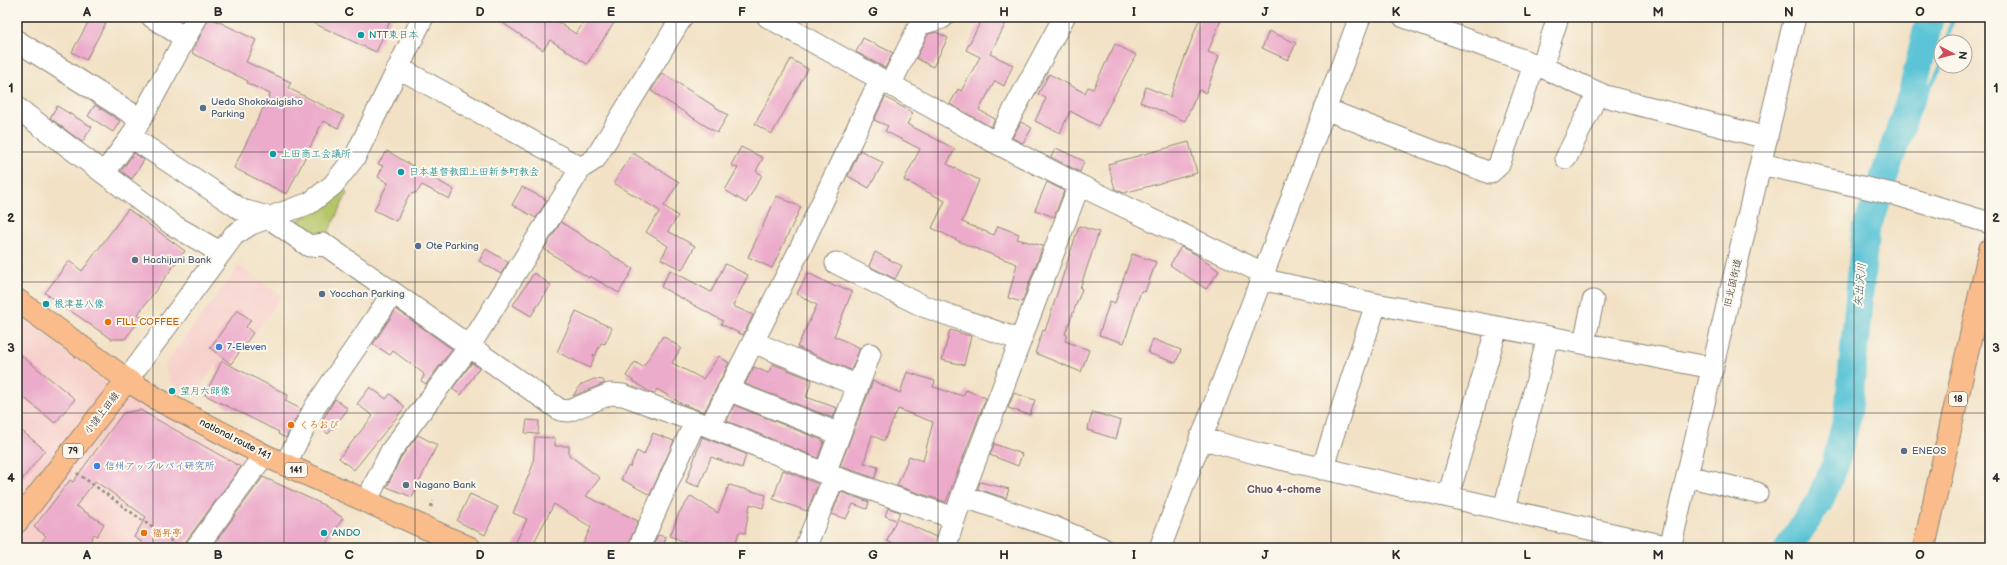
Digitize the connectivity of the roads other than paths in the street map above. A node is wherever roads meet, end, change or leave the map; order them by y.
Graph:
1 (152, 17) edge
2 (197, 17) edge
3 (423, 17) edge
4 (682, 17) edge
5 (768, 17) edge
6 (1064, 17) edge
7 (1360, 17) edge
8 (1404, 17) edge
9 (1558, 17) edge
10 (1795, 17) edge
11 (942, 18) dead end
12 (186, 38) junction
13 (17, 41) edge
14 (1538, 66) junction
15 (399, 68) junction
16 (885, 83) junction
17 (1598, 93) junction
18 (1325, 109) junction
19 (19, 113) edge
20 (135, 128) junction
21 (1767, 138) junction
22 (996, 143) junction
23 (1566, 158) dead end
24 (1761, 164) junction
25 (581, 168) junction
26 (104, 173) junction
27 (1079, 185) junction
28 (268, 217) junction
29 (1990, 223) edge
30 (1990, 249) edge
31 (220, 252) junction
32 (836, 263) dead end
33 (1262, 276) junction
34 (393, 293) junction
35 (17, 300) edge
36 (1593, 301) dead end
37 (1376, 304) junction
38 (1497, 327) junction
39 (1548, 337) junction
40 (1020, 340) junction
41 (752, 342) junction
42 (1584, 344) junction
43 (469, 347) junction
44 (870, 354) dead end
45 (1713, 368) junction
46 (128, 380) junction
47 (858, 386) junction
48 (728, 390) junction
49 (702, 424) junction
50 (840, 434) junction
51 (1200, 438) junction
52 (264, 455) junction
53 (285, 464) junction
54 (1322, 469) junction
55 (830, 475) junction
56 (1687, 476) junction
57 (1757, 493) dead end
58 (962, 496) junction
59 (1448, 497) junction
60 (366, 502) junction
61 (1504, 509) junction
62 (954, 518) junction
63 (17, 522) edge
64 (196, 548) edge
65 (470, 548) edge
66 (639, 548) edge
67 (805, 548) edge
68 (945, 548) edge
69 (1102, 548) edge
70 (1160, 548) edge
71 (1671, 548) edge
72 (1924, 548) edge

1 - 12 street
2 - 12 street
3 - 15 street
4 - 25 street
5 - 16 street
6 - 22 street
7 - 18 street
8 - 14 street
9 - 14 street
10 - 21 street, 旧北国街道
11 - 16 street
12 - 20 street
13 - 20 street
14 - 17 street
14 - 18 street
15 - 25 street
15 - 28 street
16 - 22 street
16 - 41 street
17 - 21 street
17 - 23 street
18 - 33 street
19 - 26 street
20 - 26 street
20 - 28 street
21 - 24 street, 旧北国街道
22 - 27 street
24 - 29 street
24 - 45 street, 旧北国街道
25 - 43 street
26 - 31 street
27 - 33 street
27 - 40 street
28 - 31 street
28 - 34 street
30 - 72 main road, 18
31 - 46 street
32 - 40 street
33 - 37 street
33 - 51 street
34 - 43 street
34 - 53 street
35 - 46 main road, national route 141 / 141
36 - 42 street
37 - 38 street
37 - 54 street
38 - 39 street
38 - 59 street
39 - 42 street
39 - 61 street
40 - 58 street
41 - 47 street
41 - 48 street
42 - 45 street
43 - 49 street
43 - 60 street
44 - 47 street
45 - 56 street, 旧北国街道
46 - 52 main road, national route 141 / 141
46 - 63 main road, 小諸上田線 / 79
47 - 50 street
48 - 49 street
48 - 50 street
49 - 55 street
49 - 66 street
50 - 55 street
51 - 54 street
51 - 70 street
52 - 53 main road, national route 141 / 141
52 - 64 street
53 - 60 main road, national route 141 / 141
54 - 59 street
55 - 62 street
55 - 67 street
56 - 57 street
56 - 71 street, 旧北国街道
58 - 62 street
58 - 69 street
59 - 61 street
60 - 65 main road, national route 141 / 141
61 - 71 street
62 - 68 street

